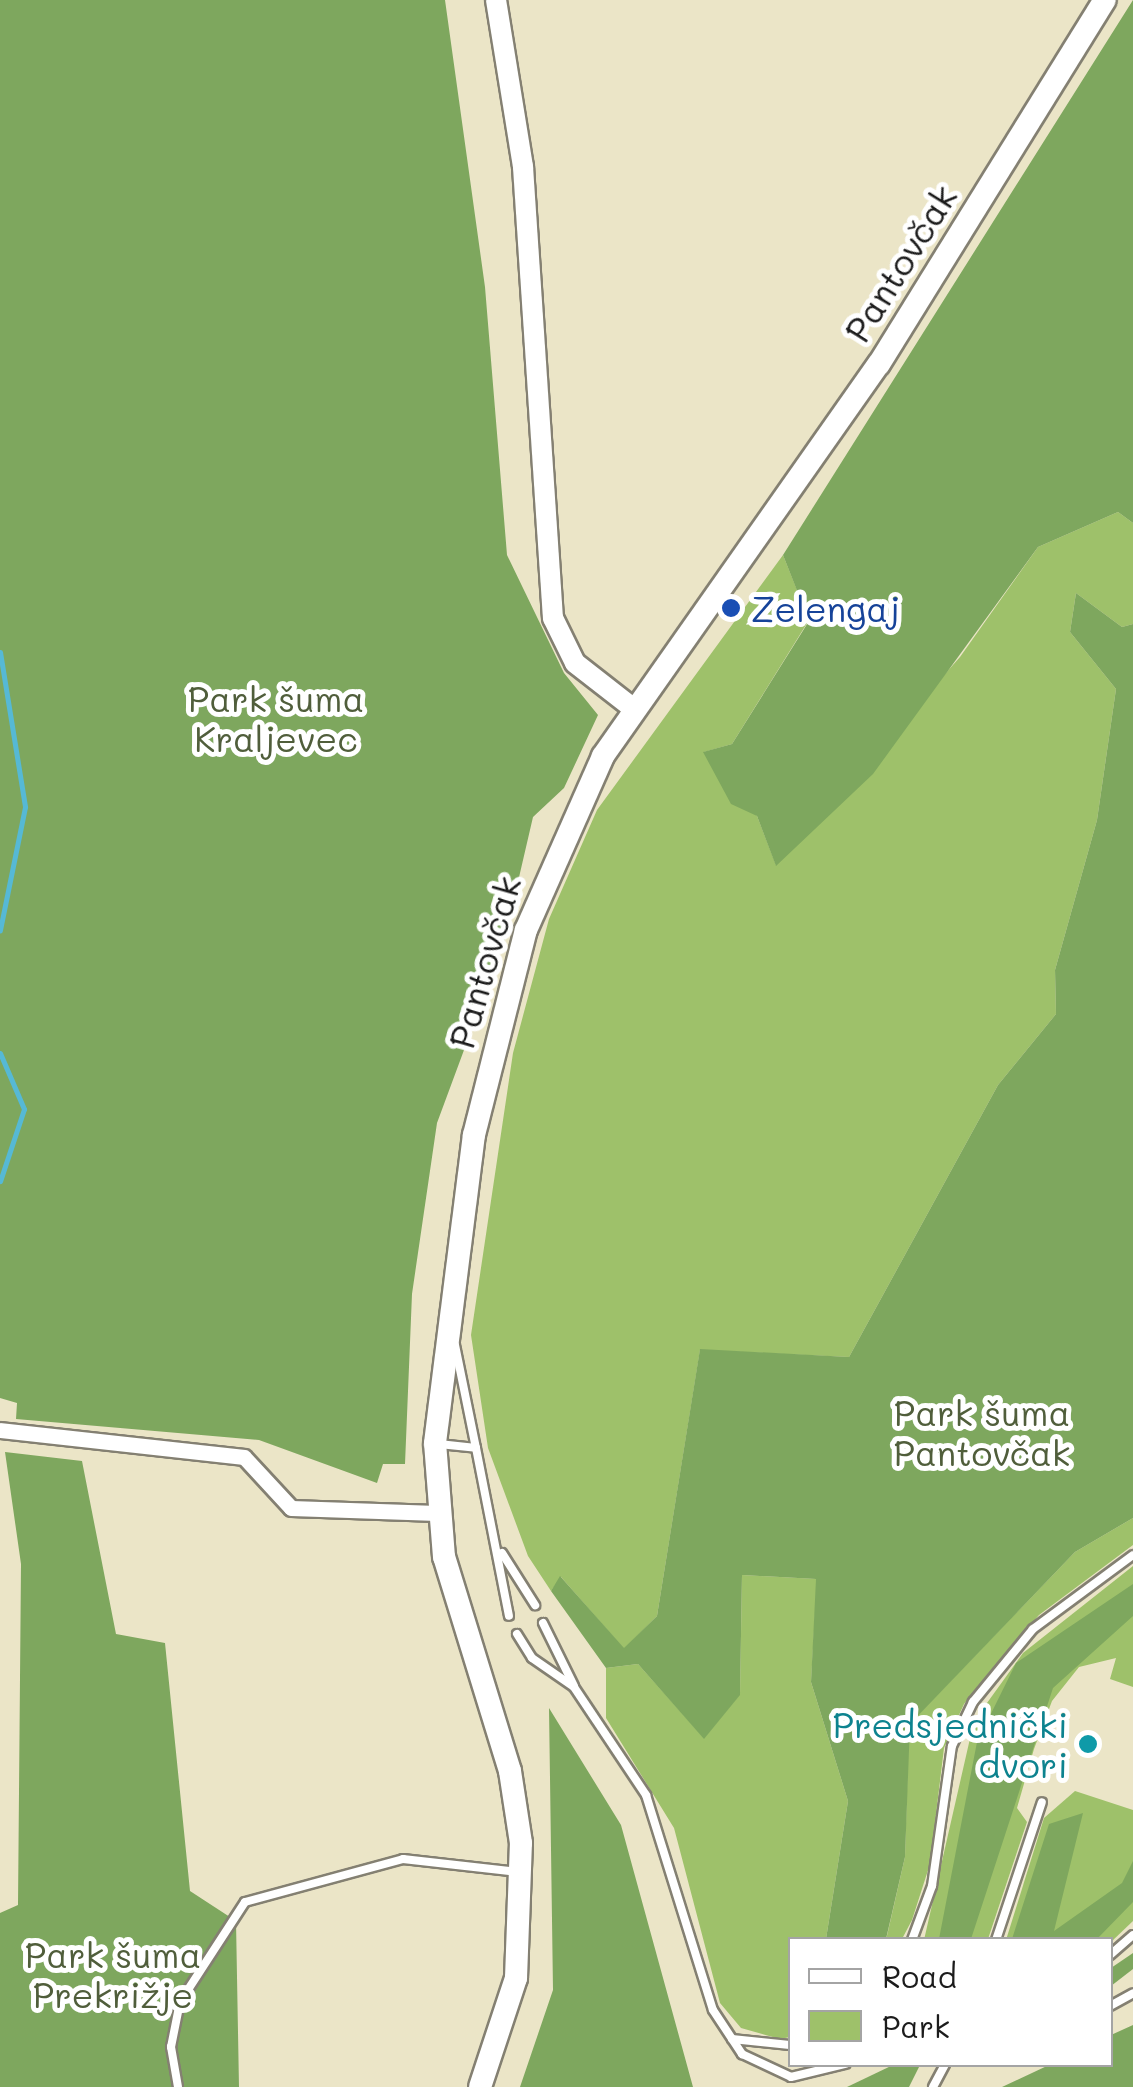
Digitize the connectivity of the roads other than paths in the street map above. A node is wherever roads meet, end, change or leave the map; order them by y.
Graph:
1 (496, 0) edge
2 (1105, 0) edge
3 (634, 709) junction
4 (445, 1323) junction
5 (0, 1430) edge
6 (435, 1443) junction
7 (476, 1448) junction
8 (437, 1513) junction
9 (502, 1552) junction
10 (1133, 1555) edge
11 (535, 1605) dead end
12 (510, 1616) dead end
13 (543, 1623) dead end
14 (518, 1634) dead end
15 (574, 1688) junction
16 (1042, 1802) dead end
17 (522, 1873) junction
18 (1133, 1934) edge
19 (913, 1937) edge
20 (997, 1937) edge
21 (1113, 1952) edge
22 (732, 2039) junction
23 (788, 2044) edge
24 (838, 2067) edge
25 (820, 2076) junction
26 (178, 2087) edge
27 (480, 2087) edge
28 (820, 2087) edge

1 - 3 street
2 - 3 main road, Pantovčak
3 - 4 main road, Pantovčak
4 - 6 main road, Pantovčak
4 - 7 lane
5 - 8 street
6 - 7 lane
6 - 8 main road, Pantovčak
7 - 9 lane
8 - 17 main road, Pantovčak
9 - 11 lane
9 - 12 lane
10 - 19 lane
13 - 15 lane
14 - 15 lane
15 - 22 lane
16 - 20 lane
17 - 26 lane
17 - 27 main road, Pantovčak
18 - 21 lane
22 - 23 lane
22 - 25 lane
24 - 25 lane
25 - 28 lane

